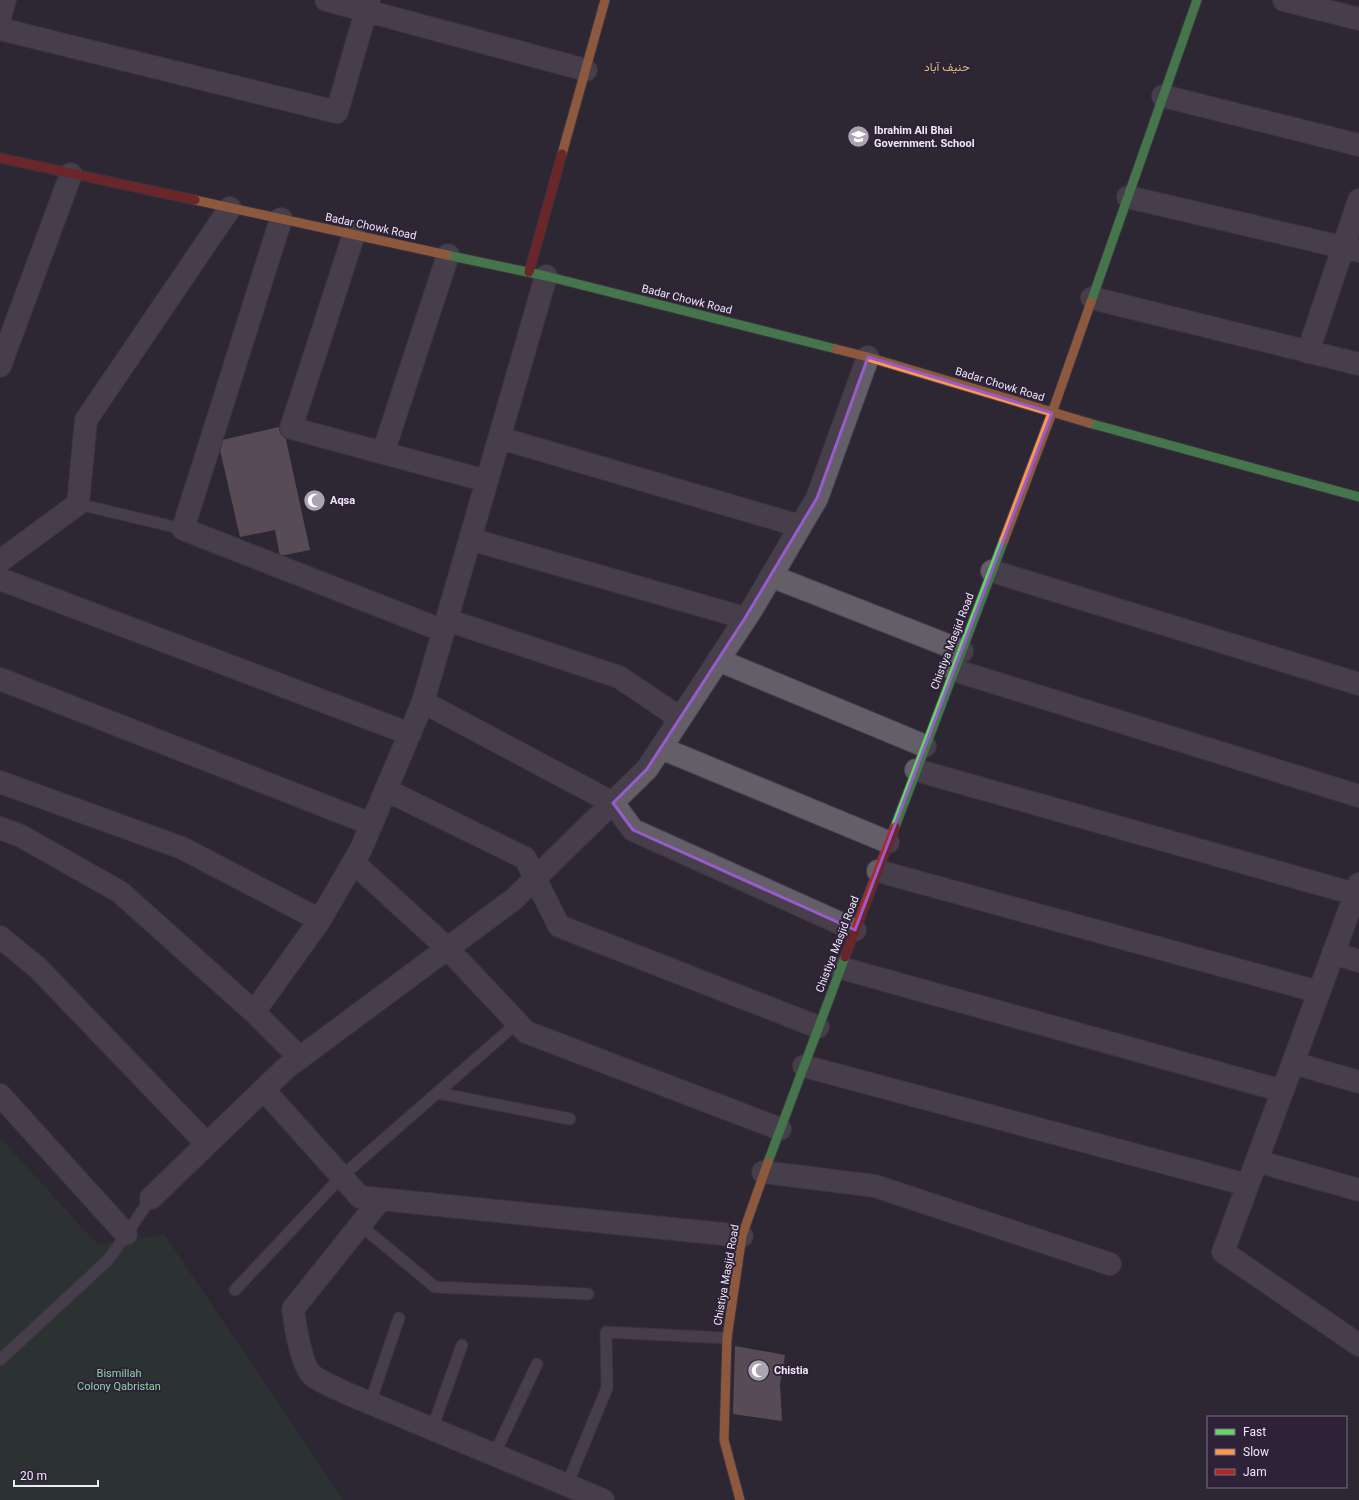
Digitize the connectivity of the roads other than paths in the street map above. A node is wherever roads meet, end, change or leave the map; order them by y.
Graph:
1 (5, 0) edge
2 (326, 0) edge
3 (605, 0) edge
4 (1197, 0) edge
5 (1284, 0) edge
6 (368, 5) edge
7 (0, 17) edge
8 (1359, 19) edge
9 (0, 29) edge
10 (586, 70) junction
11 (1163, 96) junction
12 (1359, 145) edge
13 (0, 158) edge
14 (71, 174) junction
15 (1128, 197) junction
16 (1359, 200) edge
17 (230, 208) junction
18 (281, 218) junction
19 (354, 234) junction
20 (1351, 249) edge
21 (448, 255) junction
22 (538, 274) junction
23 (1092, 298) junction
24 (1308, 352) junction
25 (868, 357) junction
26 (1359, 364) edge
27 (0, 366) edge
28 (1052, 413) junction
29 (500, 438) junction
30 (383, 453) junction
31 (487, 481) junction
32 (1359, 497) edge
33 (78, 504) junction
34 (800, 526) junction
35 (183, 529) junction
36 (470, 539) junction
37 (0, 561) edge
38 (992, 571) junction
39 (771, 576) junction
40 (0, 579) edge
41 (745, 618) junction
42 (446, 626) junction
43 (962, 651) junction
44 (718, 660) junction
45 (954, 670) junction
46 (0, 679) edge
47 (1359, 684) edge
48 (424, 702) junction
49 (680, 718) junction
50 (410, 734) junction
51 (926, 746) junction
52 (661, 748) junction
53 (916, 770) junction
54 (0, 782) edge
55 (386, 790) junction
56 (1359, 796) edge
57 (613, 803) junction
58 (371, 824) junction
59 (0, 828) edge
60 (888, 842) junction
61 (353, 862) junction
62 (878, 871) junction
63 (535, 878) junction
64 (1357, 889) edge
65 (320, 920) junction
66 (855, 930) junction
67 (0, 937) edge
68 (447, 948) junction
69 (1334, 953) junction
70 (1359, 961) edge
71 (841, 968) junction
72 (1319, 992) junction
73 (254, 1012) junction
74 (517, 1023) junction
75 (818, 1027) junction
76 (300, 1058) junction
77 (1293, 1063) junction
78 (804, 1066) junction
79 (1359, 1082) edge
80 (264, 1090) junction
81 (1283, 1091) junction
82 (437, 1093) junction
83 (0, 1095) edge
84 (570, 1119) dead end
85 (780, 1129) junction
86 (207, 1144) junction
87 (1257, 1161) junction
88 (763, 1172) junction
89 (342, 1176) junction
90 (1248, 1185) junction
91 (1359, 1190) edge
92 (151, 1198) joint
93 (381, 1199) junction
94 (360, 1225) junction
95 (126, 1234) junction
96 (742, 1236) junction
97 (1110, 1264) dead end
98 (235, 1290) dead end
99 (588, 1294) dead end
100 (399, 1318) dead end
101 (727, 1338) junction
102 (462, 1345) dead end
103 (1359, 1345) edge
104 (0, 1360) edge
105 (537, 1364) dead end
106 (370, 1403) junction
107 (432, 1429) junction
108 (494, 1455) junction
109 (567, 1485) junction
110 (603, 1500) edge
111 (740, 1500) edge

1 - 7 street
2 - 6 street
3 - 10 street
4 - 11 street, Chistiya Masjid Road
5 - 8 street
6 - 9 street
6 - 10 street
10 - 22 street
11 - 12 street
11 - 15 street, Chistiya Masjid Road
13 - 14 street, Badar Chowk Road
14 - 17 street, Badar Chowk Road
14 - 27 street
15 - 20 street
15 - 23 street, Chistiya Masjid Road
16 - 20 street
17 - 18 street, Badar Chowk Road
17 - 33 street
18 - 19 street, Badar Chowk Road
18 - 35 street
19 - 21 street, Badar Chowk Road
19 - 30 street
20 - 24 street
21 - 22 street, Badar Chowk Road
21 - 30 street
22 - 25 street, Badar Chowk Road
22 - 29 street
23 - 24 street
23 - 28 street, Chistiya Masjid Road
24 - 26 street
25 - 28 street, Badar Chowk Road
25 - 34 street
28 - 32 street, Badar Chowk Road
28 - 38 street, Chistiya Masjid Road
29 - 31 street
29 - 34 street
30 - 31 street
31 - 36 street
33 - 35 lane
33 - 37 street
34 - 39 street
35 - 42 street
36 - 41 street
36 - 42 street
38 - 43 street, Chistiya Masjid Road
38 - 47 street
39 - 41 street
39 - 43 street
40 - 50 street
41 - 44 street
42 - 48 street
42 - 49 street
43 - 45 street, Chistiya Masjid Road
44 - 49 street
44 - 51 street
45 - 51 street, Chistiya Masjid Road
45 - 56 street
46 - 58 street
48 - 50 street
48 - 57 street
49 - 52 street
50 - 55 street
51 - 53 street, Chistiya Masjid Road
52 - 57 street
52 - 60 street
53 - 60 street, Chistiya Masjid Road
53 - 64 street
54 - 65 street
55 - 58 street
55 - 63 street
57 - 63 street
57 - 66 street
58 - 61 street
59 - 73 street
60 - 62 street, Chistiya Masjid Road
61 - 65 street
61 - 68 street
62 - 66 street, Chistiya Masjid Road
62 - 72 street
63 - 68 street
63 - 75 street
64 - 69 street
65 - 73 street
66 - 71 street, Chistiya Masjid Road
67 - 86 street
68 - 74 street
68 - 76 street
69 - 70 street
69 - 72 street
71 - 75 street, Chistiya Masjid Road
71 - 81 street
72 - 77 street
73 - 76 street
74 - 82 lane
74 - 85 street
75 - 78 street, Chistiya Masjid Road
76 - 80 street
77 - 79 street
77 - 81 street
78 - 85 street, Chistiya Masjid Road
78 - 90 street
80 - 86 street
80 - 89 street
81 - 87 street
82 - 84 lane
82 - 89 lane
83 - 95 street
85 - 88 street, Chistiya Masjid Road
86 - 92 street
87 - 90 street
87 - 91 street
88 - 96 street, Chistiya Masjid Road
88 - 97 street
89 - 93 street
89 - 98 lane
90 - 103 street
92 - 95 lane
93 - 94 street
93 - 96 street
94 - 99 lane
94 - 106 street
95 - 104 lane
96 - 101 street, Chistiya Masjid Road
100 - 106 lane
101 - 109 lane
101 - 111 street, Chistiya Masjid Road
102 - 107 lane
105 - 108 lane
106 - 107 street
107 - 108 street
108 - 109 street
109 - 110 street

